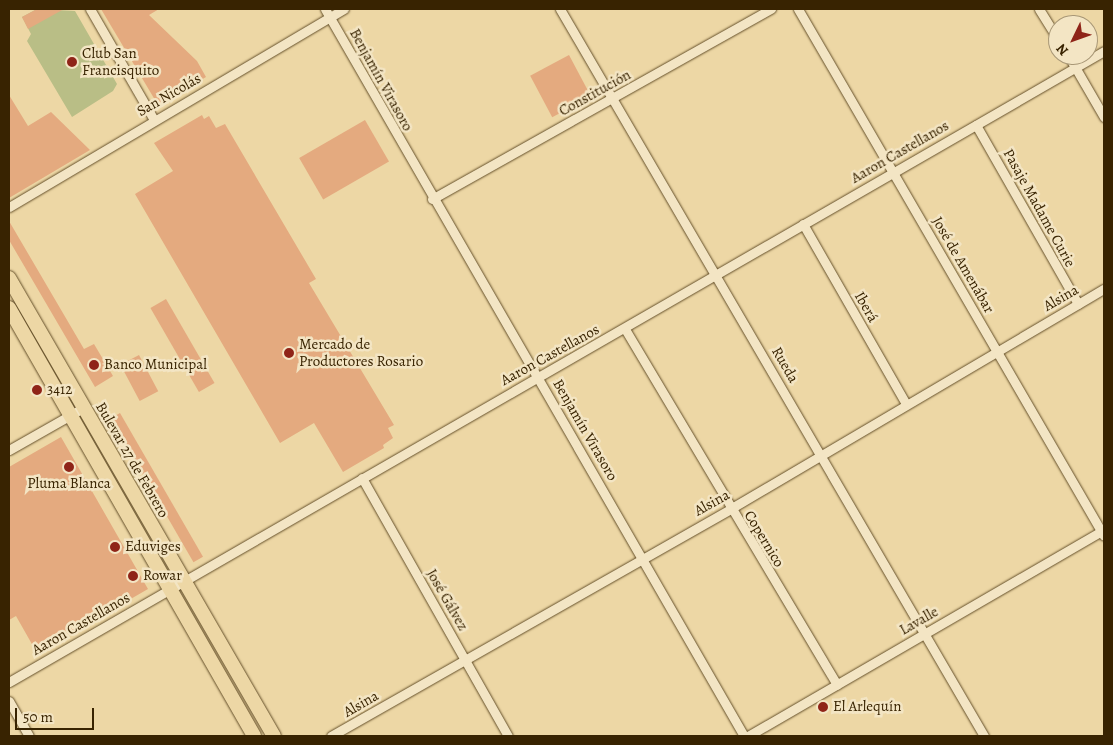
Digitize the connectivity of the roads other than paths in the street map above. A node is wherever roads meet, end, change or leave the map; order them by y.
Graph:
1 (90, 9) edge
2 (344, 9) edge
3 (560, 9) edge
4 (771, 9) edge
5 (798, 9) edge
6 (1039, 9) edge
7 (328, 13) edge
8 (1048, 23) edge
9 (1104, 51) edge
10 (1076, 67) junction
11 (612, 100) junction
12 (1104, 117) edge
13 (154, 120) junction
14 (976, 125) junction
15 (894, 172) junction
16 (432, 199) junction
17 (9, 208) edge
18 (803, 224) junction
19 (716, 274) junction
20 (9, 278) edge
21 (1104, 289) edge
22 (1078, 304) junction
23 (9, 308) edge
24 (625, 329) junction
25 (997, 351) junction
26 (538, 376) junction
27 (906, 404) junction
28 (83, 408) junction
29 (70, 415) junction
30 (9, 450) edge
31 (820, 454) junction
32 (362, 478) junction
33 (730, 509) junction
34 (1103, 532) edge
35 (641, 557) junction
36 (184, 580) junction
37 (169, 588) junction
38 (925, 634) junction
39 (464, 659) junction
40 (9, 682) edge
41 (837, 685) junction
42 (9, 702) edge
43 (29, 736) edge
44 (254, 736) edge
45 (274, 736) edge
46 (332, 736) edge
47 (508, 736) edge
48 (744, 736) edge
49 (748, 736) edge
50 (984, 736) edge

1 - 13 street
2 - 7 street, San Nicolás
3 - 11 street, Rueda
4 - 11 street, Constitución
5 - 15 street, José de Amenábar
6 - 8 street
7 - 13 street, San Nicolás
7 - 16 street, Benjamín Virasoro
9 - 10 street, Aaron Castellanos
10 - 12 street
10 - 14 street, Aaron Castellanos
11 - 16 street, Constitución
11 - 19 street, Rueda
13 - 17 street, San Nicolás
14 - 15 street, Aaron Castellanos
14 - 22 street, Pasaje Madame Curie
15 - 18 street, Aaron Castellanos
15 - 25 street, José de Amenábar
16 - 26 street, Benjamín Virasoro
18 - 19 street, Aaron Castellanos
18 - 27 street, Iberá
19 - 24 street, Aaron Castellanos
19 - 31 street, Rueda
20 - 28 main road, Bulevar 27 de Febrero
21 - 22 street, Alsina
22 - 25 street, Alsina
23 - 29 main road, Bulevar 27 de Febrero
24 - 26 street, Aaron Castellanos
24 - 33 street, Copernico
25 - 27 street, Alsina
25 - 34 street, José de Amenábar
26 - 32 street, Aaron Castellanos
26 - 35 street, Benjamín Virasoro
27 - 31 street, Alsina
28 - 29 street
28 - 36 main road, Bulevar 27 de Febrero
29 - 30 street
29 - 37 main road, Bulevar 27 de Febrero
31 - 33 street, Alsina
31 - 38 street, Rueda
32 - 36 street, Aaron Castellanos
32 - 39 street, José Gálvez
33 - 35 street, Alsina
33 - 41 street, Copernico
34 - 38 street, Lavalle
35 - 39 street, Alsina
35 - 48 street, Benjamín Virasoro
36 - 37 street, Aaron Castellanos
36 - 45 main road, Bulevar 27 de Febrero
37 - 40 street, Aaron Castellanos
37 - 44 main road, Bulevar 27 de Febrero
38 - 41 street, Lavalle
38 - 50 street, Rueda
39 - 46 street, Alsina
39 - 47 street, José Gálvez
41 - 49 street, Lavalle
42 - 43 street

